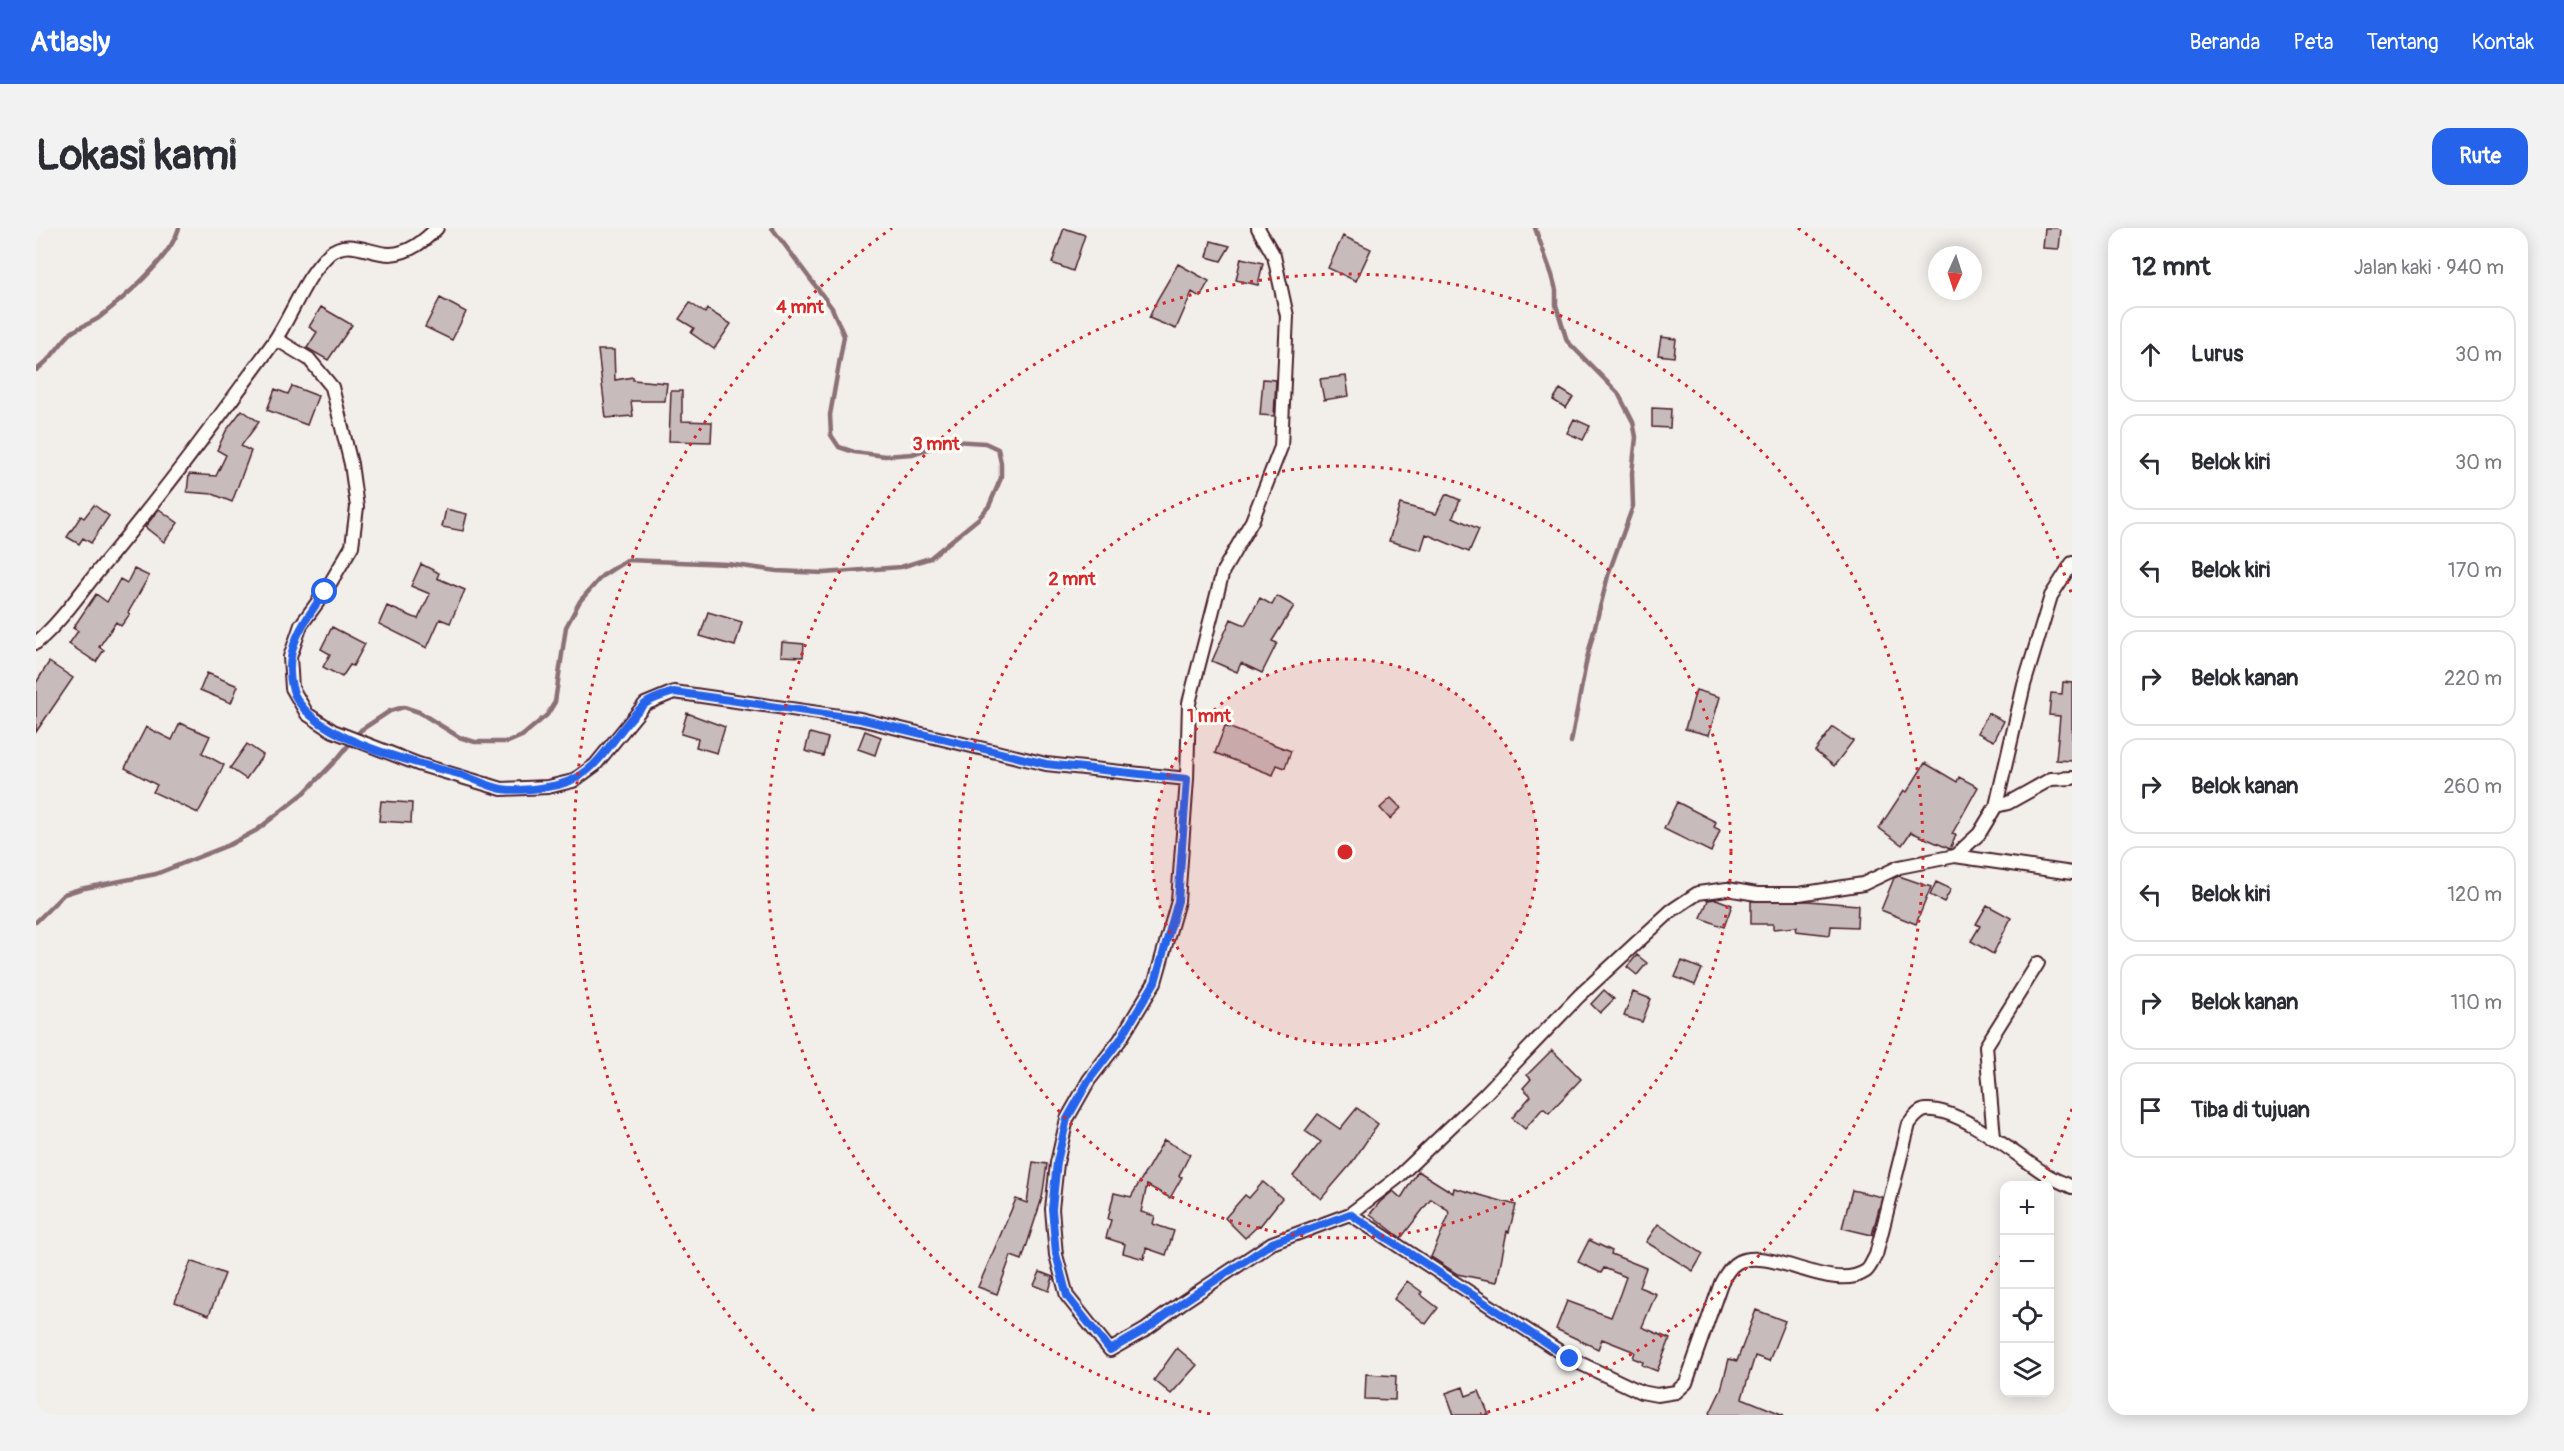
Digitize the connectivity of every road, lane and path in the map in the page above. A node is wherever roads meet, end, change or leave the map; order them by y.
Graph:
1 (437, 228) edge
2 (1258, 228) edge
3 (276, 339) junction
4 (2072, 563) edge
5 (36, 643) edge
6 (2072, 778) edge
7 (1187, 779) junction
8 (1996, 806) junction
9 (1955, 856) junction
10 (2072, 873) edge
11 (2038, 963) dead end
12 (1994, 1138) junction
13 (2072, 1187) edge
14 (1350, 1214) junction

1 - 3 street
2 - 7 street
3 - 5 street
3 - 7 street
4 - 8 street
6 - 8 street
7 - 14 street
8 - 9 street
9 - 10 street
9 - 14 street
11 - 12 street
12 - 13 street
12 - 14 street

